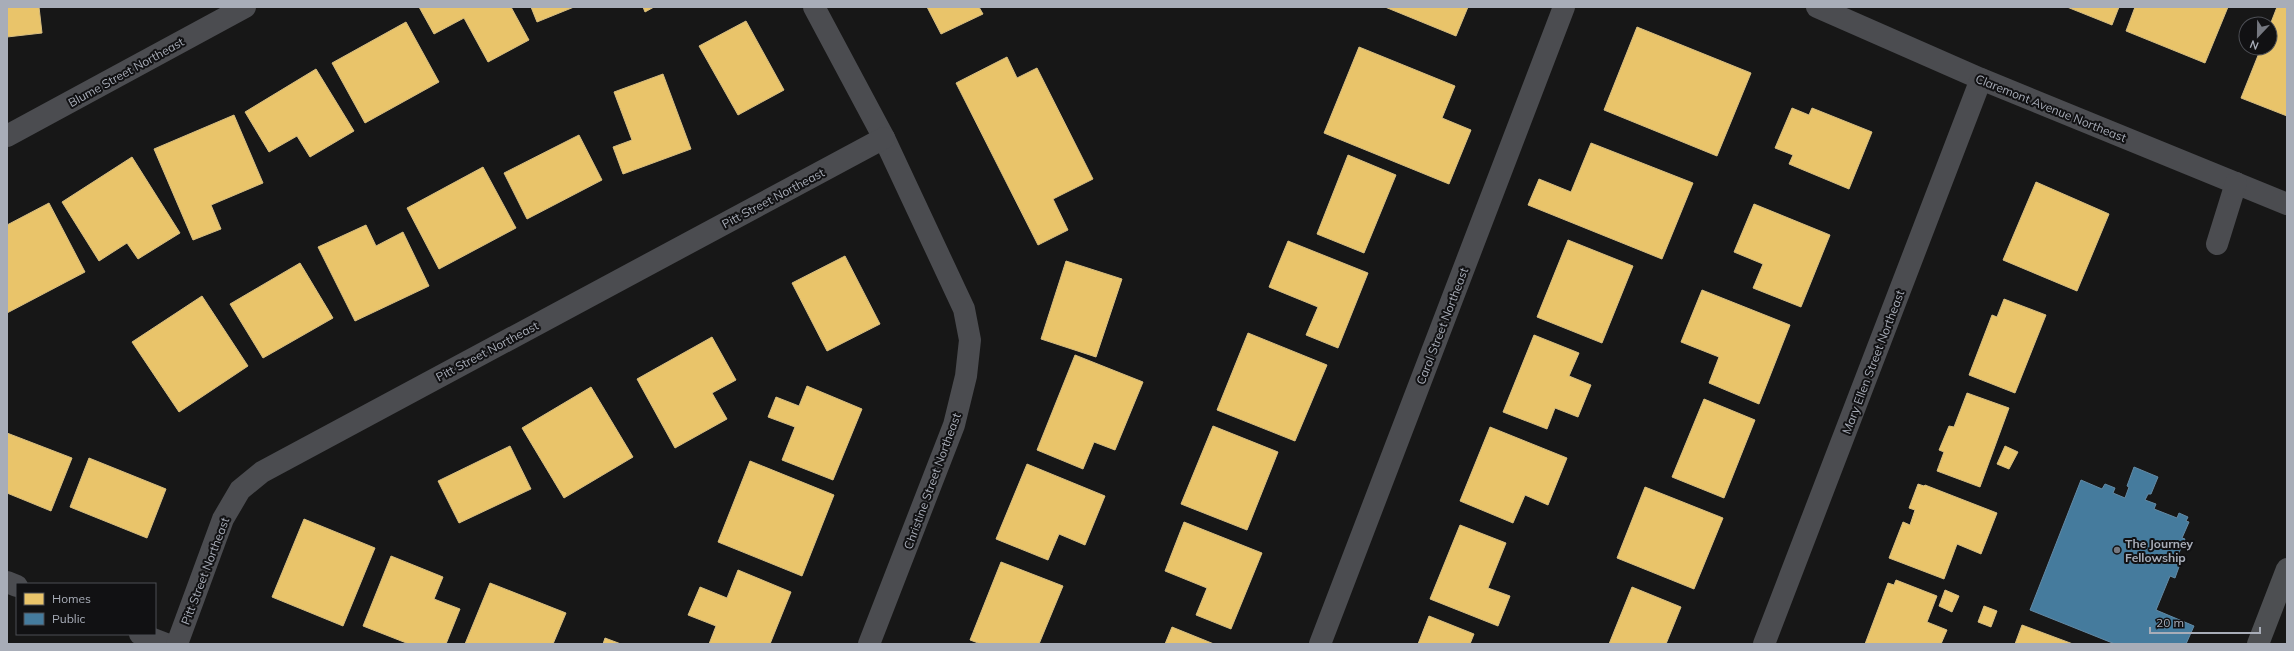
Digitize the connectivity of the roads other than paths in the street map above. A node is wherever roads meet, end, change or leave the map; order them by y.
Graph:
1 (244, 7) edge
2 (814, 7) edge
3 (1564, 7) edge
4 (1817, 7) edge
5 (1981, 79) junction
6 (7, 136) edge
7 (884, 138) junction
8 (2236, 183) junction
9 (2287, 204) edge
10 (2217, 244) dead end
11 (2287, 569) edge
12 (143, 635) edge
13 (166, 644) edge
14 (177, 644) edge
15 (870, 644) edge
16 (1320, 644) edge
17 (1764, 644) edge
18 (2258, 644) edge

1 - 6 street, Blume Street Northeast
2 - 7 street, Christine Street Northeast
3 - 16 street, Carol Street Northeast
4 - 5 street, Claremont Avenue Northeast
5 - 8 street, Claremont Avenue Northeast
5 - 17 street, Mary Ellen Street Northeast
7 - 14 street, Pitt Street Northeast
7 - 15 street, Christine Street Northeast
8 - 9 street, Claremont Avenue Northeast
8 - 10 street
11 - 18 main road
12 - 13 street

